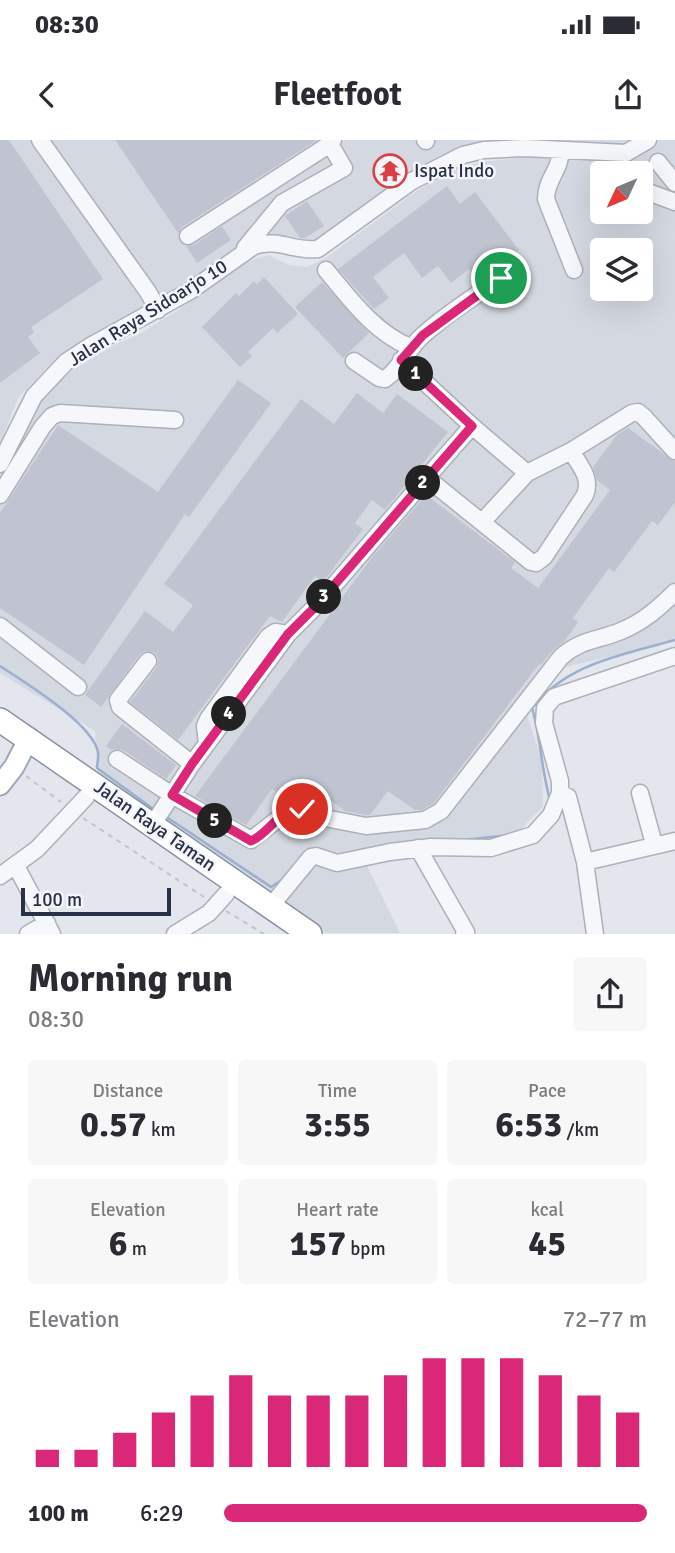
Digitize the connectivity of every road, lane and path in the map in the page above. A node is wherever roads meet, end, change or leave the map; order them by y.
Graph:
1 (40, 140) edge
2 (648, 140) edge
3 (332, 142) edge
4 (591, 146) edge
5 (560, 150) junction
6 (658, 162) dead end
7 (675, 183) edge
8 (258, 190) junction
9 (653, 194) edge
10 (675, 202) edge
11 (272, 212) junction
12 (188, 236) dead end
13 (238, 256) junction
14 (326, 270) dead end
15 (574, 270) dead end
16 (501, 278) dead end
17 (158, 310) junction
18 (406, 354) junction
19 (354, 361) dead end
20 (175, 420) dead end
21 (472, 426) junction
22 (571, 451) junction
23 (675, 451) edge
24 (1, 459) edge
25 (527, 473) junction
26 (429, 475) junction
27 (0, 495) edge
28 (483, 521) junction
29 (675, 592) edge
30 (0, 626) edge
31 (675, 656) edge
32 (148, 660) dead end
33 (78, 687) dead end
34 (13, 741) edge
35 (117, 759) dead end
36 (192, 764) junction
37 (0, 785) edge
38 (81, 791) junction
39 (560, 793) junction
40 (640, 793) dead end
41 (161, 812) junction
42 (675, 841) edge
43 (654, 844) junction
44 (418, 848) junction
45 (585, 862) junction
46 (16, 866) junction
47 (0, 876) edge
48 (221, 900) junction
49 (270, 907) junction
50 (49, 928) edge
51 (185, 931) edge
52 (28, 933) edge
53 (264, 933) edge
54 (283, 933) edge
55 (310, 933) edge
56 (464, 933) edge
57 (595, 933) edge

1 - 17 street
2 - 4 street, Jalan Raya Sidoarjo 10
3 - 8 street
3 - 11 street
4 - 5 street, Jalan Raya Sidoarjo 10
5 - 13 street, Jalan Raya Sidoarjo 10
5 - 15 street
6 - 7 street
8 - 11 street
8 - 12 street
9 - 10 street
11 - 13 street
13 - 17 street, Jalan Raya Sidoarjo 10
14 - 18 street
16 - 18 street
17 - 24 street, Jalan Raya Sidoarjo 10
18 - 19 street
18 - 21 street
20 - 27 street
21 - 25 street
21 - 26 street
22 - 23 street
22 - 25 street
22 - 28 street
25 - 28 street
26 - 28 street
26 - 36 street
29 - 41 street
30 - 33 street
31 - 39 street
32 - 36 street
34 - 37 main road
34 - 38 highway, Jalan Raya Taman
34 - 38 path
35 - 41 street
36 - 41 street
38 - 41 highway, Jalan Raya Taman
38 - 46 street
38 - 48 highway, Jalan Raya Taman
38 - 48 path
39 - 44 street
39 - 45 street
40 - 43 street
41 - 49 highway, Jalan Raya Taman
42 - 43 street
43 - 45 street
44 - 49 street
44 - 56 street
45 - 57 street
46 - 47 street
46 - 50 street
48 - 51 street
48 - 53 path
48 - 54 highway, Jalan Raya Taman
49 - 55 highway, Jalan Raya Taman
50 - 52 street

